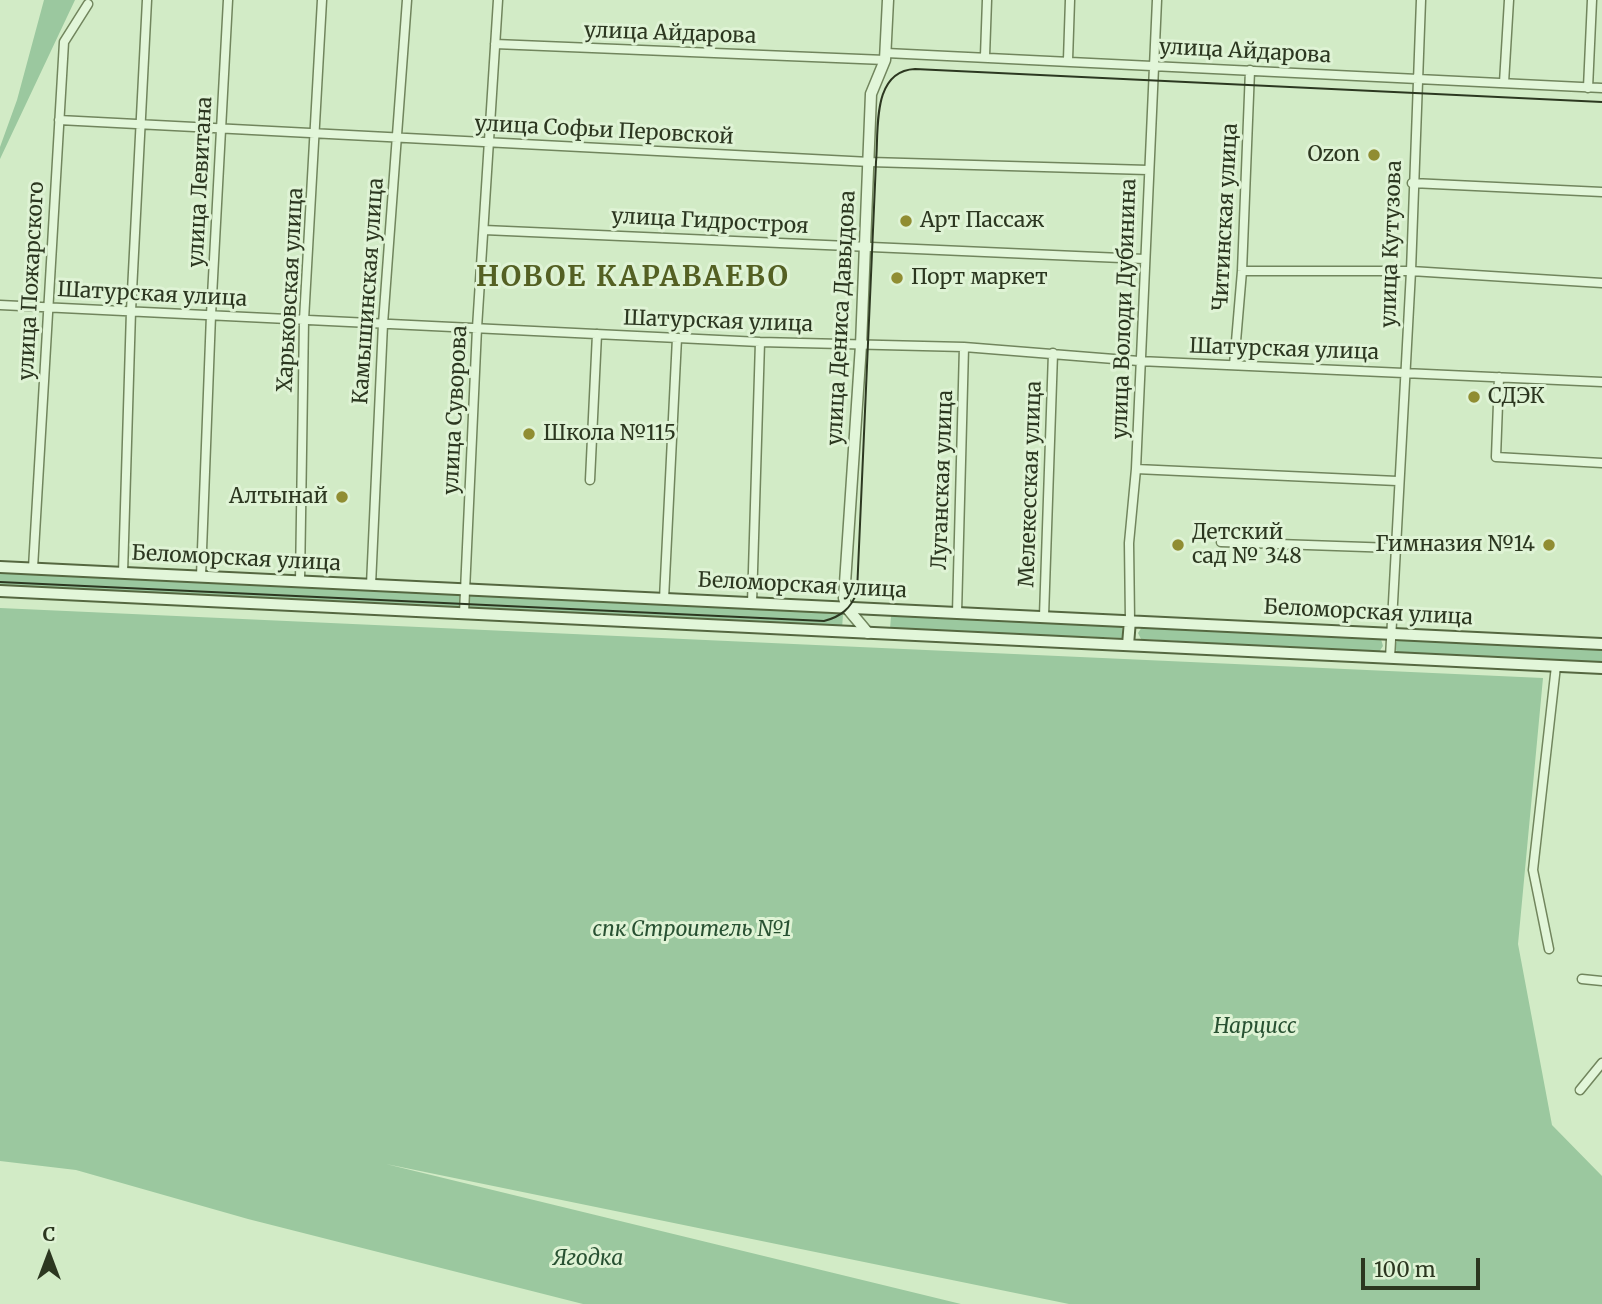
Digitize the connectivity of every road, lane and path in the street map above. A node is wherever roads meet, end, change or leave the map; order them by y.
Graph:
1 (147, 0) edge
2 (228, 0) edge
3 (322, 0) edge
4 (407, 0) edge
5 (498, 0) edge
6 (888, 0) edge
7 (987, 0) edge
8 (1070, 0) edge
9 (1157, 0) edge
10 (1421, 0) edge
11 (1509, 0) edge
12 (1592, 0) edge
13 (88, 4) dead end
14 (495, 44) junction
15 (985, 56) junction
16 (885, 57) junction
17 (1068, 60) junction
18 (1154, 65) junction
19 (1250, 70) junction
20 (1417, 79) junction
21 (1504, 83) junction
22 (1588, 88) junction
23 (1602, 88) edge
24 (59, 120) junction
25 (142, 124) junction
26 (222, 129) junction
27 (316, 133) junction
28 (397, 138) junction
29 (490, 142) junction
30 (870, 162) junction
31 (1148, 170) junction
32 (1412, 183) junction
33 (1602, 192) edge
34 (484, 230) junction
35 (866, 247) junction
36 (1144, 259) junction
37 (1242, 271) junction
38 (1411, 271) junction
39 (1602, 283) edge
40 (0, 305) edge
41 (49, 307) junction
42 (131, 311) junction
43 (211, 315) junction
44 (304, 320) junction
45 (383, 324) junction
46 (477, 328) junction
47 (597, 334) junction
48 (677, 338) junction
49 (760, 342) junction
50 (860, 345) junction
51 (964, 347) junction
52 (1053, 353) junction
53 (1139, 361) junction
54 (1234, 365) junction
55 (1404, 372) junction
56 (1499, 377) junction
57 (1602, 382) edge
58 (1602, 463) edge
59 (1136, 469) junction
60 (590, 480) dead end
61 (1397, 481) junction
62 (1221, 542) dead end
63 (1394, 548) junction
64 (0, 567) edge
65 (33, 568) junction
66 (122, 572) junction
67 (201, 576) junction
68 (300, 581) junction
69 (371, 585) junction
70 (465, 589) junction
71 (0, 591) edge
72 (664, 599) junction
73 (751, 603) junction
74 (847, 608) junction
75 (464, 613) junction
76 (957, 613) junction
77 (1044, 615) junction
78 (1129, 620) junction
79 (868, 633) junction
80 (1390, 634) junction
81 (1602, 644) edge
82 (1128, 645) junction
83 (1390, 658) junction
84 (1556, 666) junction
85 (1602, 668) edge
86 (1549, 949) dead end
87 (1582, 979) dead end
88 (1602, 981) edge
89 (1602, 1063) edge
90 (1580, 1090) dead end

1 - 25 street
2 - 26 street, улица Левитана
3 - 27 street, Харьковская улица
4 - 28 street, Камышинская улица
5 - 14 street, улица Суворова
6 - 16 street, улица Дениса Давыдова
7 - 15 street
8 - 17 street
9 - 18 street, улица Володи Дубинина
10 - 20 street, улица Кутузова
11 - 21 street
12 - 22 street
13 - 24 street, улица Пожарского
14 - 16 street, улица Айдарова
14 - 29 street, улица Суворова
15 - 16 street, улица Айдарова
15 - 17 street, улица Айдарова
16 - 30 street, улица Дениса Давыдова
17 - 18 street, улица Айдарова
18 - 19 street, улица Айдарова
18 - 31 street, улица Володи Дубинина
19 - 20 street, улица Айдарова
19 - 37 street, Читинская улица
20 - 21 street, улица Айдарова
20 - 32 street, улица Кутузова
21 - 22 street, улица Айдарова
22 - 23 street, улица Айдарова
24 - 25 street, улица Софьи Перовской
24 - 41 street, улица Пожарского
25 - 26 street, улица Софьи Перовской
25 - 42 street
26 - 27 street, улица Софьи Перовской
26 - 43 street, улица Левитана
27 - 28 street, улица Софьи Перовской
27 - 44 street, Харьковская улица
28 - 29 street, улица Софьи Перовской
28 - 45 street, Камышинская улица
29 - 30 street, улица Софьи Перовской
29 - 34 street, улица Суворова
30 - 31 street, улица Софьи Перовской
30 - 35 street, улица Дениса Давыдова
31 - 36 street, улица Володи Дубинина
32 - 33 street
32 - 38 street, улица Кутузова
34 - 35 street, улица Гидростроя
34 - 46 street, улица Суворова
35 - 36 street, улица Гидростроя
35 - 50 street, улица Дениса Давыдова
36 - 53 street, улица Володи Дубинина
37 - 38 street
37 - 54 street, Читинская улица
38 - 39 street
38 - 55 street, улица Кутузова
40 - 41 street, Шатурская улица
41 - 42 street, Шатурская улица
41 - 65 street, улица Пожарского
42 - 43 street, Шатурская улица
42 - 66 street
43 - 44 street, Шатурская улица
43 - 67 street, улица Левитана
44 - 45 street, Шатурская улица
44 - 68 street, Харьковская улица
45 - 46 street, Шатурская улица
45 - 69 street, Камышинская улица
46 - 47 street, Шатурская улица
46 - 70 street, улица Суворова
47 - 48 street, Шатурская улица
47 - 60 street
48 - 49 street, Шатурская улица
48 - 72 street
49 - 50 street, Шатурская улица
49 - 73 street
50 - 51 street, Шатурская улица
50 - 74 street, улица Дениса Давыдова
51 - 52 street, Шатурская улица
51 - 76 street, Луганская улица
52 - 53 street, Шатурская улица
52 - 77 street, Мелекесская улица
53 - 54 street, Шатурская улица
53 - 59 street, улица Володи Дубинина
54 - 55 street, Шатурская улица
55 - 56 street, Шатурская улица
55 - 61 street, улица Кутузова
56 - 57 street, Шатурская улица
56 - 58 street
59 - 61 street
59 - 78 street, улица Володи Дубинина
61 - 63 street, улица Кутузова
62 - 63 street
63 - 80 street, улица Кутузова
64 - 65 main road, Беломорская улица
65 - 66 main road, Беломорская улица
66 - 67 main road, Беломорская улица
67 - 68 main road, Беломорская улица
68 - 69 main road, Беломорская улица
69 - 70 main road, Беломорская улица
70 - 72 main road, Беломорская улица
70 - 75 street, улица Суворова
71 - 75 main road, Беломорская улица
72 - 73 main road, Беломорская улица
73 - 74 main road, Беломорская улица
74 - 76 main road, Беломорская улица
74 - 79 street
75 - 79 main road, Беломорская улица
76 - 77 main road, Беломорская улица
77 - 78 main road, Беломорская улица
78 - 80 main road, Беломорская улица
78 - 82 main road
79 - 82 main road, Беломорская улица
80 - 81 main road, Беломорская улица
80 - 83 street, улица Кутузова
82 - 83 main road, Беломорская улица
83 - 84 main road, Беломорская улица
84 - 85 main road, Беломорская улица
84 - 86 street
87 - 88 street
89 - 90 street

